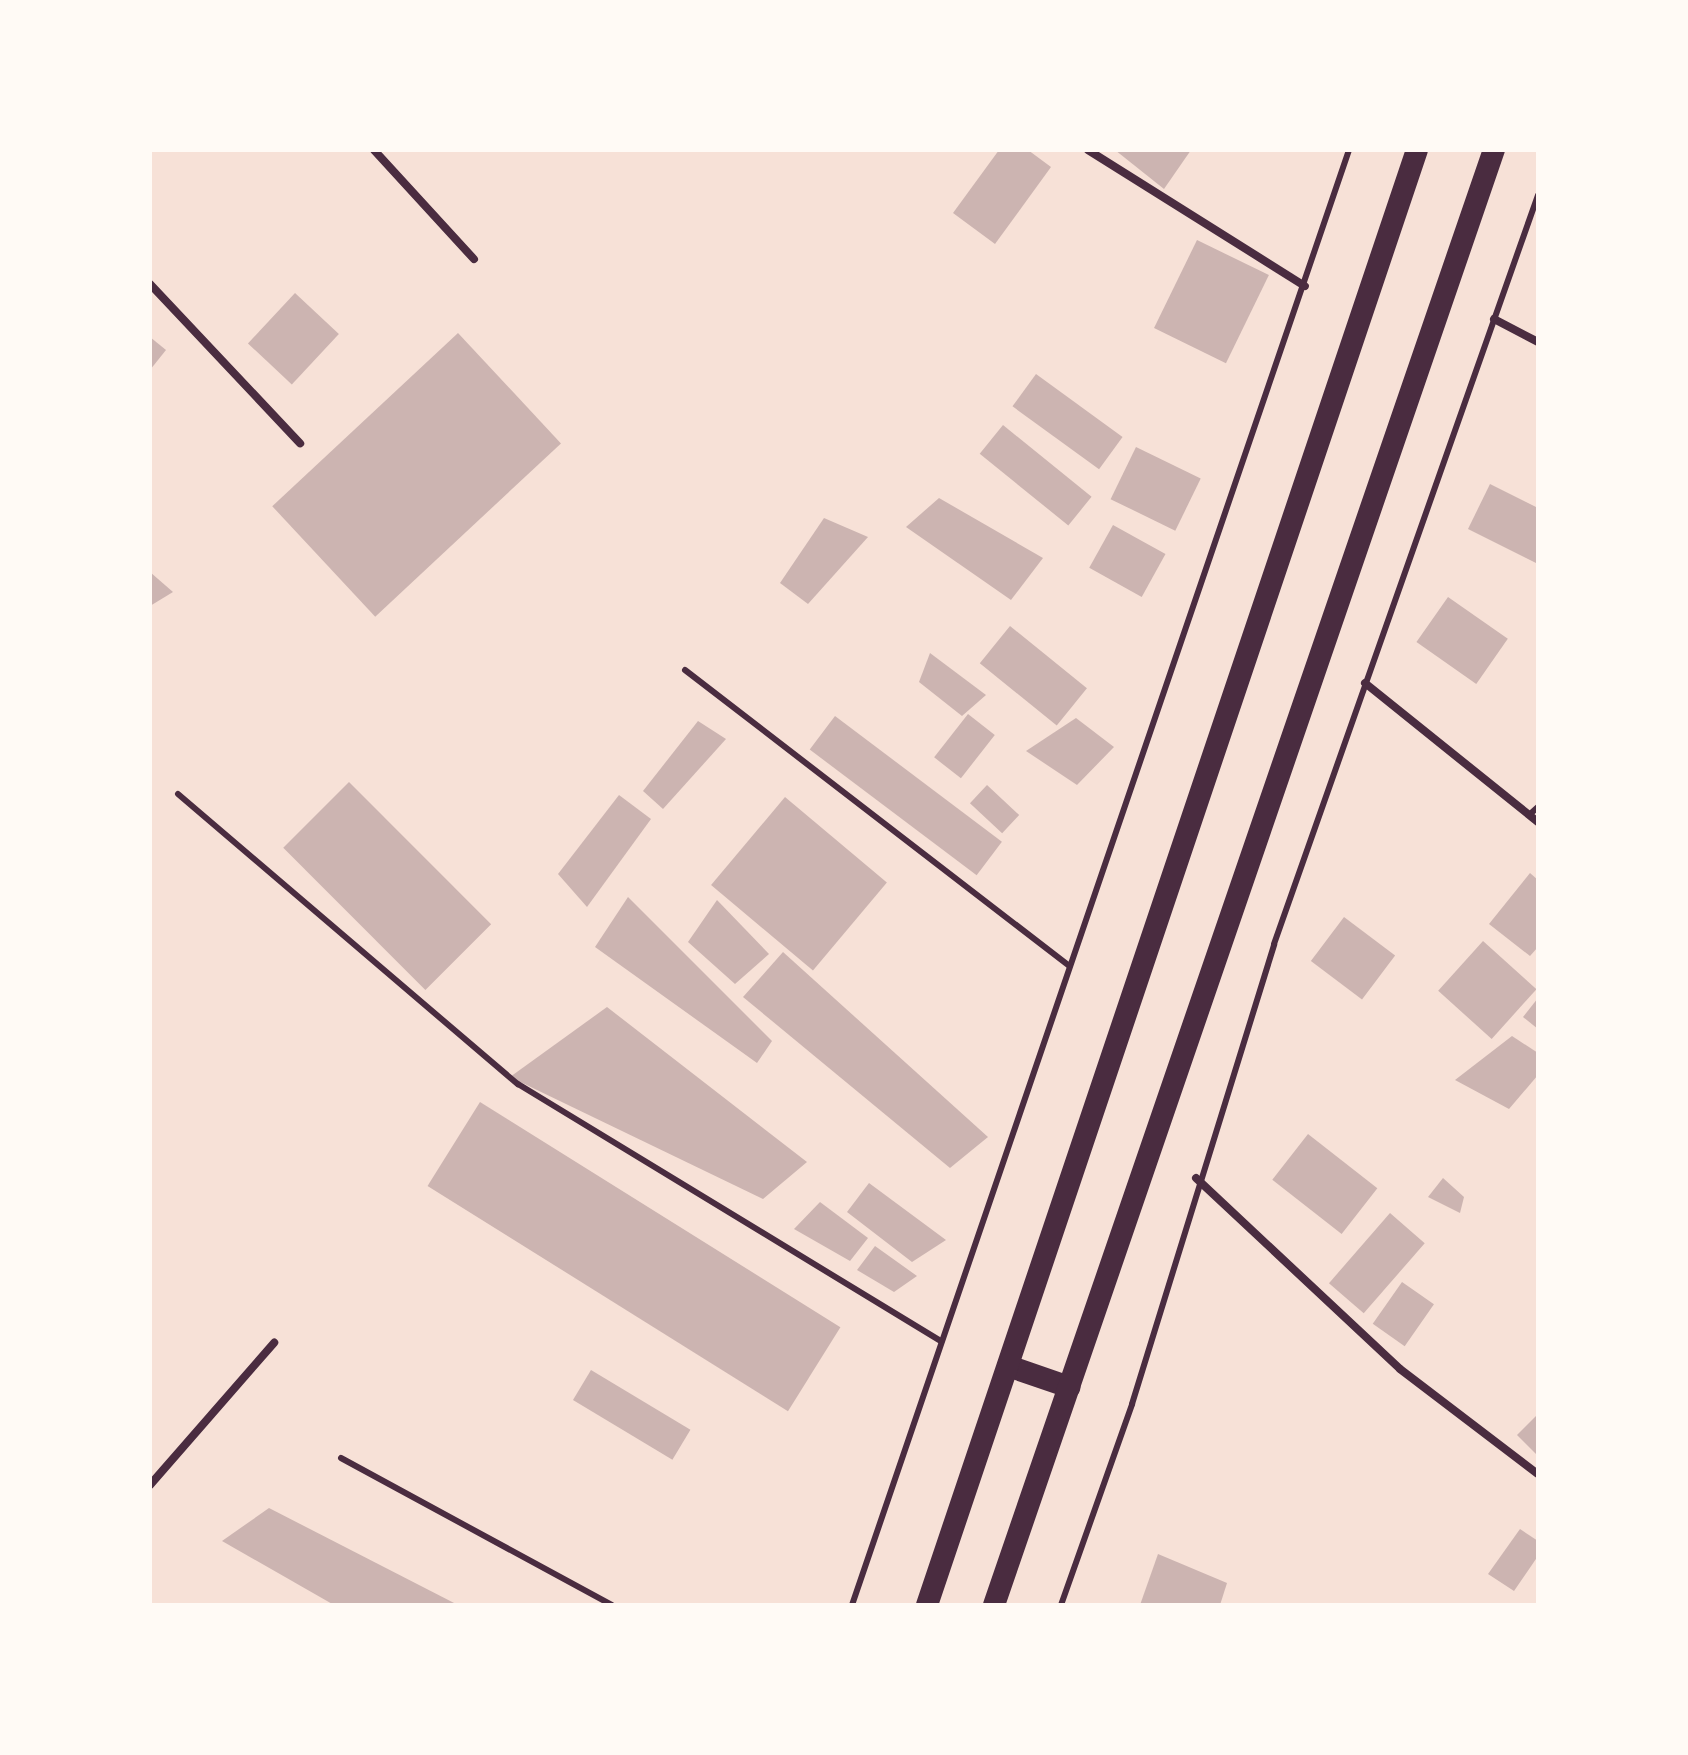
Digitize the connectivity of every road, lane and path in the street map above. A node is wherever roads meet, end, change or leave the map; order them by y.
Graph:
1 (374, 150) edge
2 (1088, 150) edge
3 (1349, 150) edge
4 (1417, 150) edge
5 (1494, 150) edge
6 (1538, 195) edge
7 (474, 259) dead end
8 (150, 284) edge
9 (1305, 286) junction
10 (1494, 319) junction
11 (1538, 342) edge
12 (300, 443) dead end
13 (685, 670) dead end
14 (1365, 683) junction
15 (178, 794) dead end
16 (1538, 807) edge
17 (1529, 815) junction
18 (1538, 822) edge
19 (1069, 966) junction
20 (1196, 1178) junction
21 (940, 1341) junction
22 (274, 1343) dead end
23 (1008, 1366) junction
24 (1069, 1387) junction
25 (341, 1458) dead end
26 (1538, 1474) edge
27 (150, 1485) edge
28 (612, 1605) edge
29 (852, 1605) edge
30 (927, 1605) edge
31 (994, 1605) edge
32 (1061, 1605) edge

1 - 7 street
2 - 9 street
3 - 9 lane
4 - 23 highway
5 - 24 highway
6 - 10 lane
8 - 12 street
9 - 19 lane
10 - 11 street
10 - 14 lane
13 - 19 lane
14 - 17 street
14 - 20 lane
15 - 21 lane
16 - 17 lane
17 - 18 street
19 - 21 lane
20 - 26 street
20 - 32 lane
21 - 29 lane
22 - 27 street
23 - 24 highway
23 - 30 highway
24 - 31 highway
25 - 28 lane

